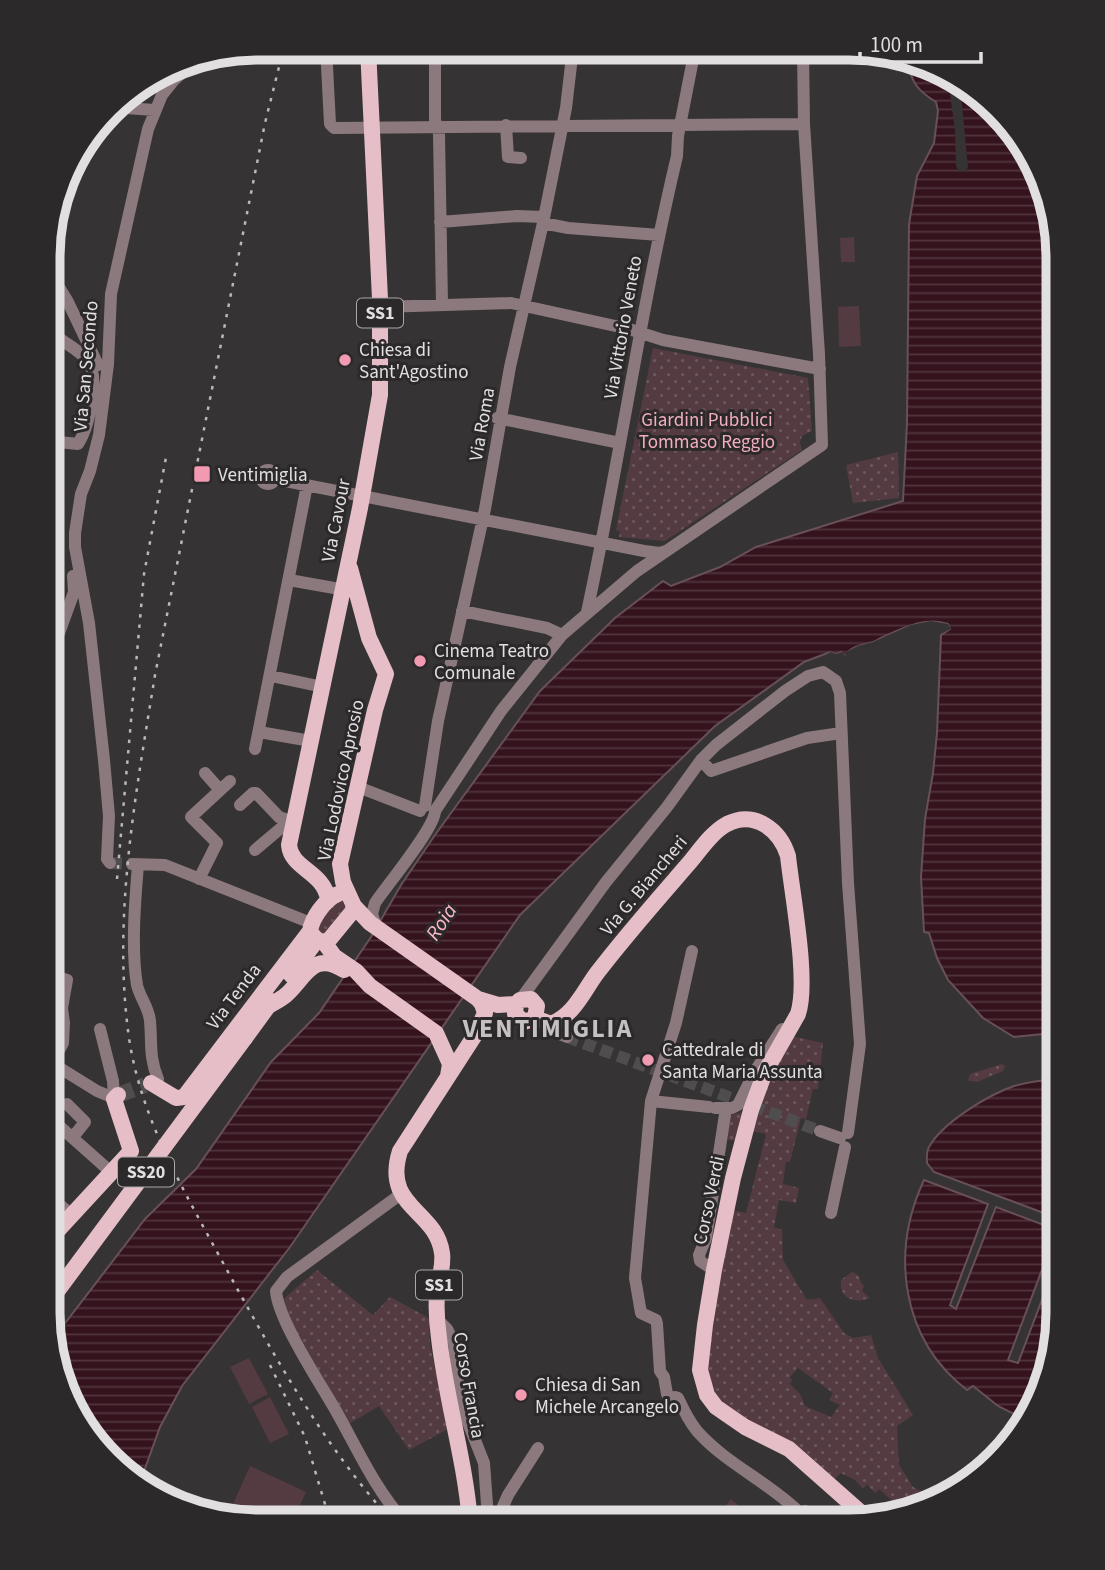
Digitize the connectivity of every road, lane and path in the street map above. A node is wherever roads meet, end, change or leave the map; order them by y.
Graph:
1 (327, 60) edge
2 (369, 60) edge
3 (435, 60) edge
4 (573, 60) edge
5 (693, 60) edge
6 (803, 60) edge
7 (178, 76) edge
8 (127, 108) edge
9 (154, 110) junction
10 (804, 124) junction
11 (506, 125) junction
12 (681, 125) junction
13 (562, 126) junction
14 (438, 128) junction
15 (373, 129) junction
16 (520, 158) dead end
17 (544, 220) junction
18 (440, 222) junction
19 (659, 235) junction
20 (60, 289) edge
21 (442, 304) junction
22 (525, 306) junction
23 (380, 307) junction
24 (640, 333) junction
25 (60, 337) edge
26 (820, 369) junction
27 (100, 383) junction
28 (499, 418) junction
29 (60, 442) edge
30 (620, 443) junction
31 (275, 479) dead end
32 (307, 485) junction
33 (362, 495) junction
34 (483, 519) junction
35 (600, 542) junction
36 (75, 547) junction
37 (635, 549) junction
38 (668, 551) junction
39 (637, 571) junction
40 (290, 575) junction
41 (350, 592) junction
42 (462, 611) junction
43 (587, 612) junction
44 (60, 630) edge
45 (562, 635) junction
46 (271, 676) junction
47 (323, 687) junction
48 (259, 732) junction
49 (841, 733) junction
50 (311, 741) junction
51 (255, 749) dead end
52 (701, 760) junction
53 (205, 773) dead end
54 (230, 781) dead end
55 (358, 787) junction
56 (220, 790) junction
57 (240, 805) dead end
58 (427, 813) junction
59 (293, 825) junction
60 (769, 827) joint
61 (256, 850) dead end
62 (110, 863) dead end
63 (340, 864) junction
64 (318, 878) junction
65 (198, 879) junction
66 (328, 899) junction
67 (351, 901) junction
68 (375, 903) junction
69 (372, 921) junction
70 (318, 937) junction
71 (692, 951) dead end
72 (60, 980) edge
73 (370, 986) junction
74 (473, 996) junction
75 (517, 1006) junction
76 (267, 1007) junction
77 (484, 1017) junction
78 (543, 1021) junction
79 (789, 1028) junction
80 (100, 1029) dead end
81 (475, 1035) junction
82 (567, 1037) tunnel mouth
83 (449, 1045) junction
84 (60, 1048) edge
85 (60, 1068) edge
86 (448, 1076) junction
87 (152, 1082) joint
88 (116, 1096) junction
89 (651, 1101) junction
90 (67, 1104) dead end
91 (716, 1108) junction
92 (60, 1126) edge
93 (820, 1131) tunnel mouth
94 (73, 1137) junction
95 (844, 1139) junction
96 (112, 1173) junction
97 (401, 1194) junction
98 (60, 1205) edge
99 (831, 1213) dead end
100 (73, 1216) junction
101 (60, 1229) edge
102 (714, 1270) junction
103 (60, 1288) edge
104 (438, 1320) junction
105 (538, 1448) dead end
106 (394, 1510) edge
107 (469, 1510) edge
108 (487, 1510) edge
109 (501, 1510) edge
110 (794, 1510) edge
111 (857, 1510) edge

1 - 15 street
2 - 15 main road, SS1
3 - 14 street
4 - 13 street, Via Roma
5 - 12 street, Via Vittorio Veneto
6 - 10 street
7 - 9 street, Via San Secondo
8 - 9 street
9 - 27 street, Via San Secondo
10 - 12 street
10 - 26 street
11 - 13 street
11 - 14 street
11 - 16 street
12 - 13 street
12 - 19 street, Via Vittorio Veneto
13 - 17 street, Via Roma
14 - 15 street
14 - 18 street
15 - 23 main road, Via Cavour / SS1
17 - 18 street
17 - 19 street
17 - 22 street, Via Roma
18 - 21 street
19 - 24 street, Via Vittorio Veneto
20 - 27 street
21 - 22 street
21 - 23 street
22 - 24 street
22 - 28 street, Via Roma
23 - 33 main road, Via Cavour / SS1
24 - 26 street
24 - 30 street, Via Vittorio Veneto
25 - 27 street
26 - 38 street
27 - 29 street
27 - 36 street, Via San Secondo
28 - 30 street
28 - 34 street, Via Roma
30 - 35 street, Via Vittorio Veneto
31 - 32 street
32 - 33 street
32 - 40 street
33 - 34 street
33 - 41 main road, Via Cavour / SS1
34 - 35 street
34 - 42 street, Via Roma
35 - 37 street
35 - 43 street, Via Vittorio Veneto
36 - 44 street
36 - 62 street, Via San Secondo
37 - 38 street
37 - 39 street
38 - 39 street
39 - 43 street
40 - 41 street
40 - 46 street
41 - 47 main road, Via Cavour
41 - 55 main road, Via Lodovico Aprosio
42 - 45 street
42 - 58 street, Via Roma
43 - 45 street
45 - 58 street
46 - 47 street
46 - 48 street
47 - 50 main road, Via Cavour
48 - 50 street
48 - 51 street
49 - 52 street
49 - 52 street
49 - 95 street
50 - 59 main road, Via Cavour
52 - 75 street
53 - 56 street
54 - 56 street
55 - 58 street
55 - 63 main road, Via Lodovico Aprosio
56 - 65 street
57 - 59 street
58 - 68 street, Via Roma
59 - 61 street
59 - 64 main road, Via Cavour
60 - 78 main road, Via G. Biancheri
60 - 79 main road, Corso Verdi
63 - 64 main road
63 - 67 main road, Via Lodovico Aprosio
64 - 66 main road, Via Cavour
65 - 70 street
65 - 87 street
66 - 67 main road
66 - 70 main road
67 - 68 street
67 - 69 main road
67 - 70 main road
68 - 69 street
69 - 74 main road
70 - 73 main road
70 - 76 main road, SS20
70 - 87 main road, Via Tenda
71 - 89 street
72 - 84 street
73 - 76 main road
73 - 83 main road
74 - 75 main road
74 - 77 main road
75 - 77 main road
75 - 78 main road
76 - 103 main road, SS20, bridge
77 - 81 main road
78 - 82 street
79 - 91 street
79 - 102 main road, Corso Verdi
80 - 88 street
81 - 83 main road
81 - 86 main road
83 - 86 main road
85 - 88 street
86 - 97 main road
88 - 96 main road
89 - 91 street
89 - 110 street
90 - 94 street
91 - 102 street
92 - 94 street
93 - 95 street
94 - 96 street
95 - 99 street
96 - 100 main road
97 - 104 main road, Corso Francia / SS1
97 - 106 street
98 - 100 street
100 - 101 main road
102 - 111 main road, Corso Verdi
104 - 107 main road, Corso Francia / SS1
104 - 108 street
105 - 109 street

